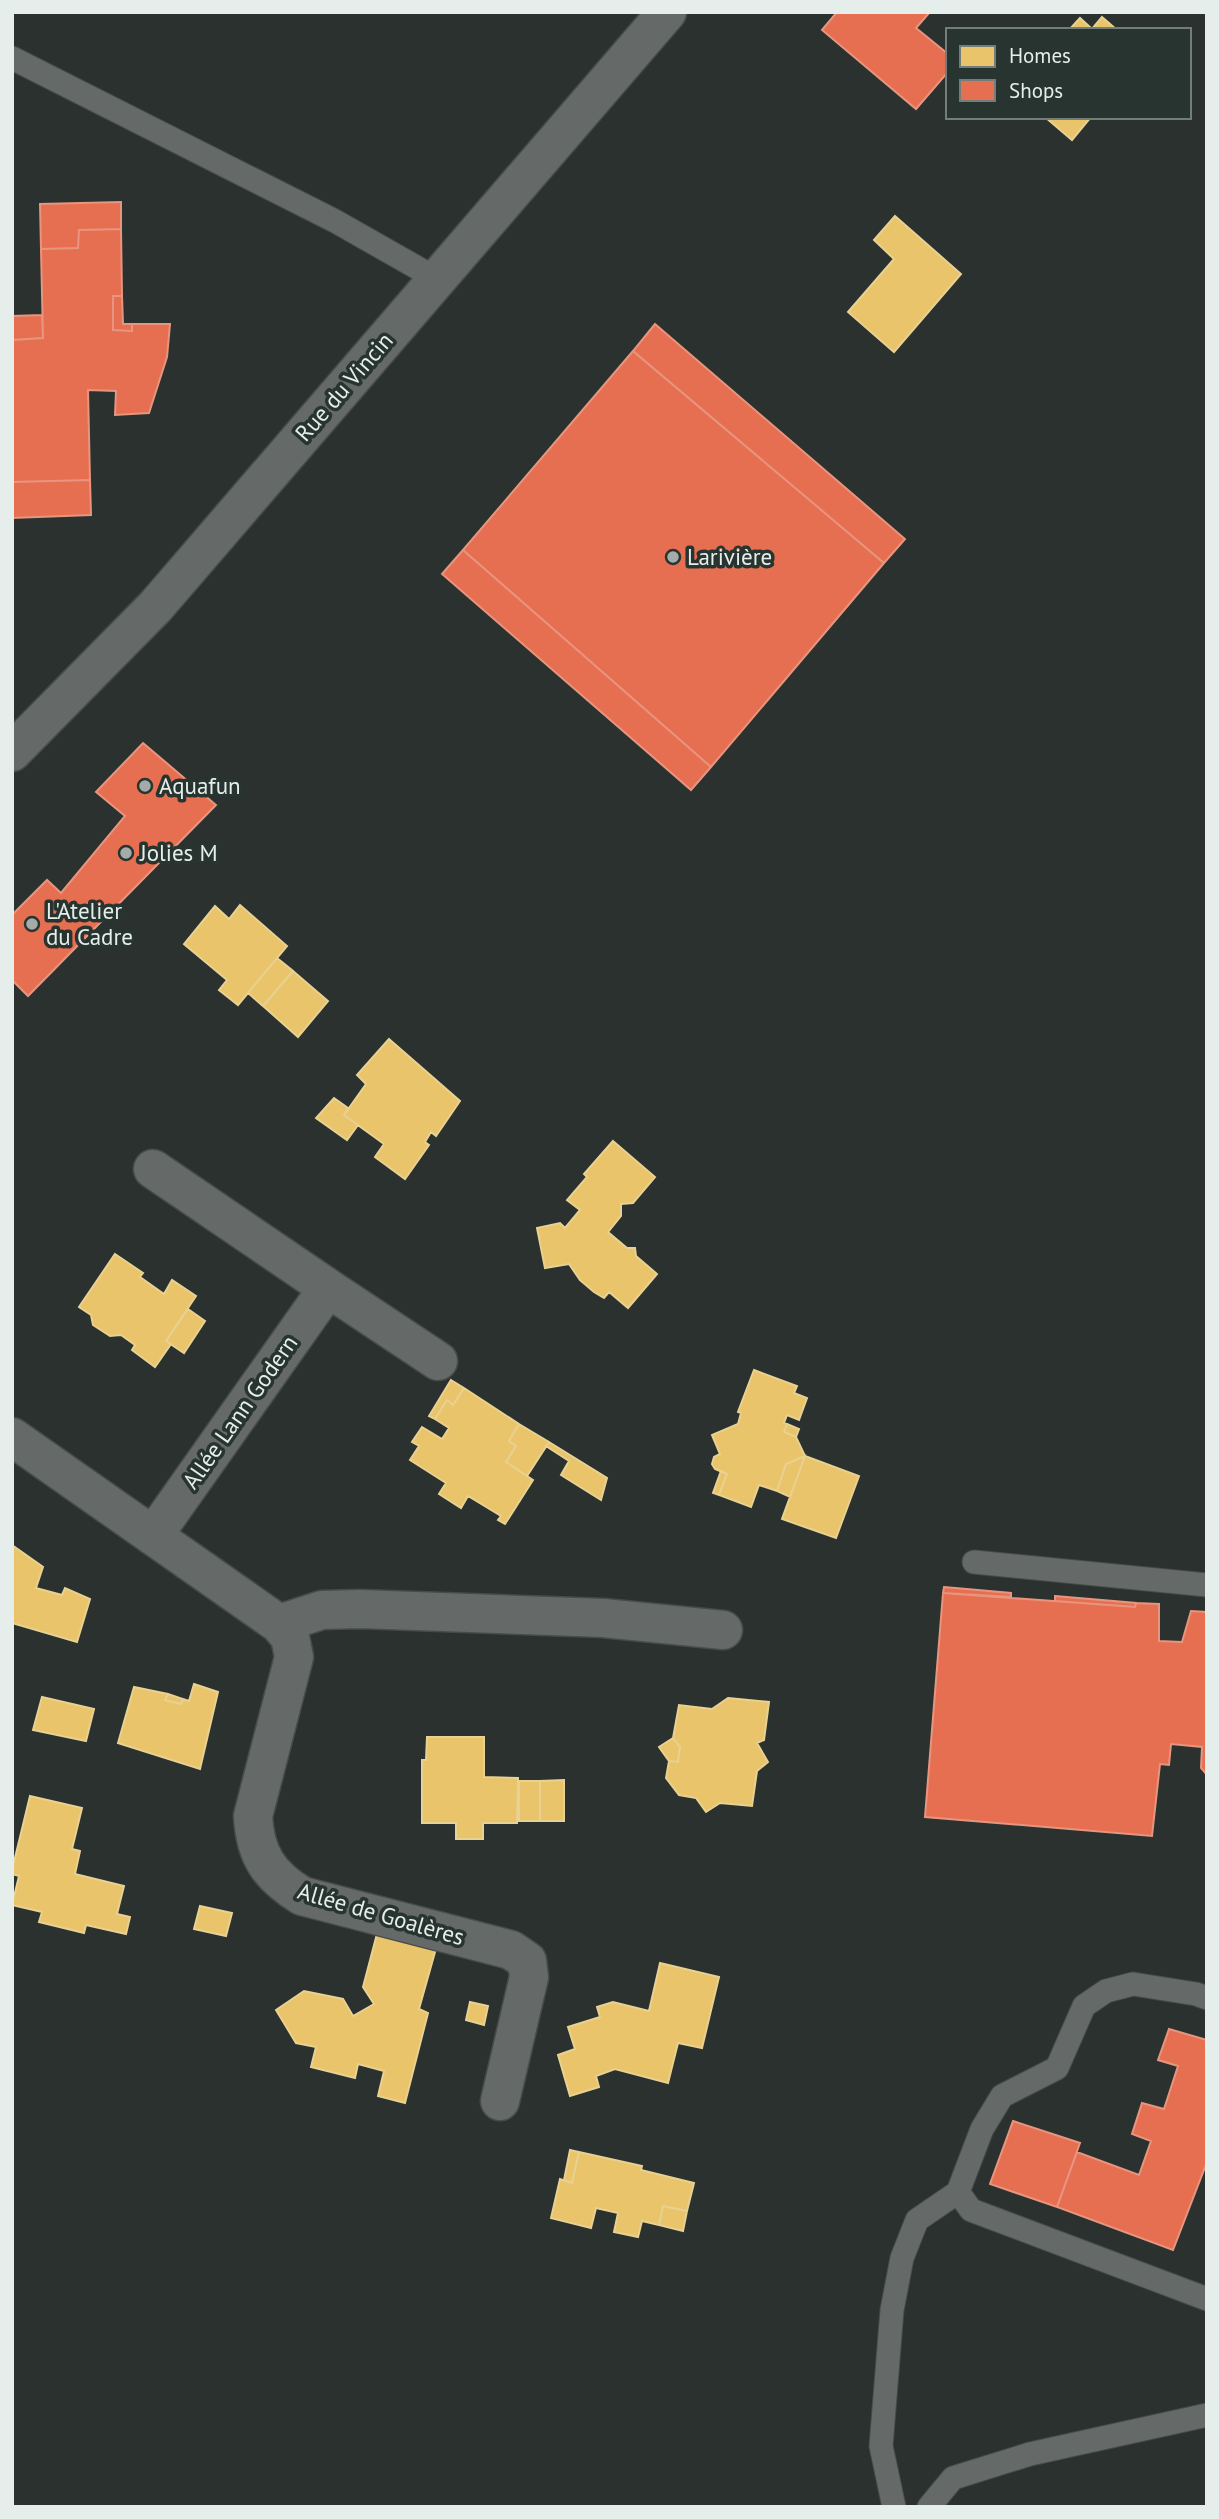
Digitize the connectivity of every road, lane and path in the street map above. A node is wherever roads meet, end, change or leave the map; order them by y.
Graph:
1 (667, 12) edge
2 (12, 58) edge
3 (437, 279) junction
4 (12, 752) edge
5 (153, 1169) dead end
6 (328, 1288) junction
7 (438, 1361) dead end
8 (12, 1437) edge
9 (153, 1536) junction
10 (974, 1562) dead end
11 (1207, 1585) edge
12 (279, 1624) junction
13 (723, 1630) dead end
14 (1207, 1998) edge
15 (500, 2101) dead end
16 (958, 2192) junction
17 (1207, 2298) edge
18 (1207, 2415) edge
19 (894, 2507) edge
20 (929, 2507) edge

1 - 3 street, Rue du Vincin
2 - 3 lane
3 - 4 street, Rue du Vincin
5 - 6 street
6 - 7 street
6 - 9 street, Allée Lann Godern
8 - 9 street, Allée de Goalères
9 - 12 street, Allée de Goalères
10 - 11 lane
12 - 13 street
12 - 15 street, Allée de Goalères
14 - 16 lane
16 - 17 lane
16 - 19 lane
18 - 20 lane

